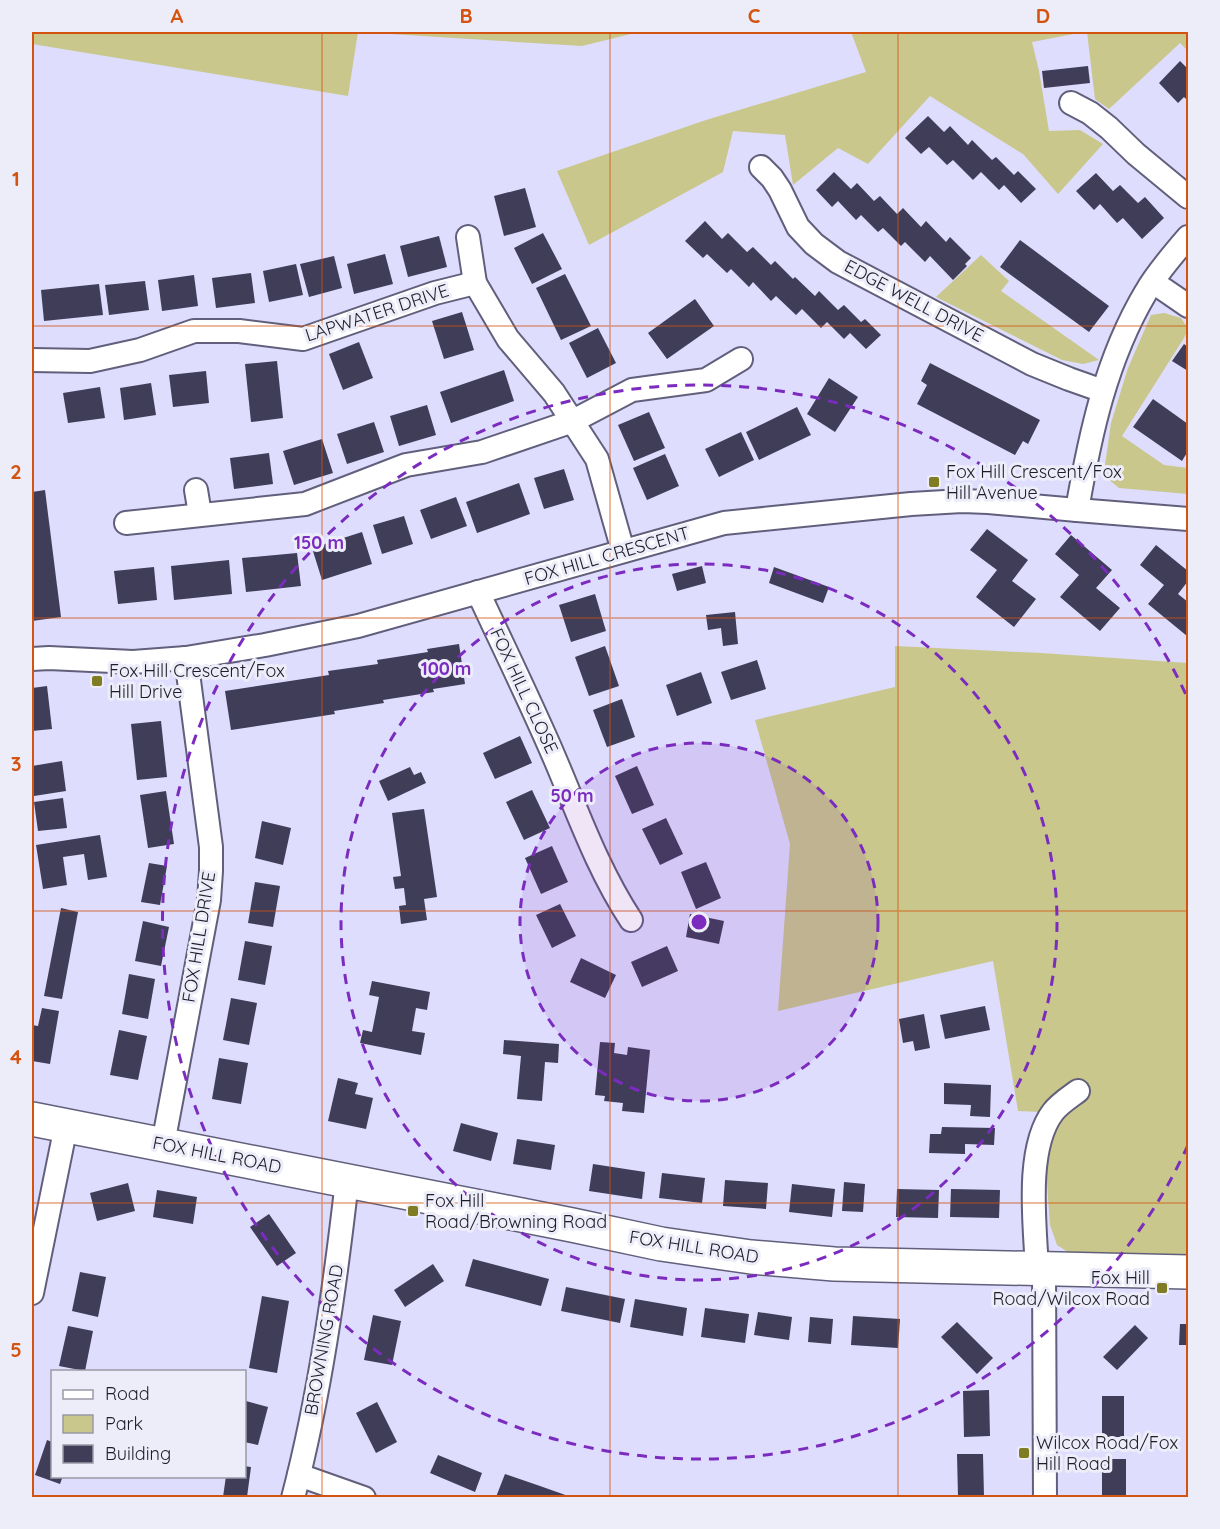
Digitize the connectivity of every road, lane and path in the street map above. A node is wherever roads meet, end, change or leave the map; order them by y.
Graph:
1 (1071, 103) dead end
2 (761, 166) dead end
3 (1188, 197) edge
4 (468, 237) dead end
5 (1188, 237) edge
6 (1153, 282) junction
7 (475, 283) junction
8 (1188, 306) edge
9 (741, 359) dead end
10 (32, 360) edge
11 (1103, 391) junction
12 (573, 421) junction
13 (196, 490) dead end
14 (1077, 510) junction
15 (200, 514) junction
16 (1188, 519) edge
17 (126, 523) dead end
18 (623, 551) junction
19 (478, 592) junction
20 (186, 658) junction
21 (32, 659) edge
22 (631, 920) dead end
23 (1078, 1091) dead end
24 (32, 1119) edge
25 (66, 1126) junction
26 (163, 1144) junction
27 (347, 1181) junction
28 (1040, 1269) junction
29 (1188, 1272) edge
30 (32, 1293) edge
31 (298, 1475) junction
32 (292, 1497) edge
33 (364, 1497) edge
34 (1045, 1497) edge

1 - 3 street
2 - 11 street, EDGE WELL DRIVE
4 - 7 street
5 - 6 street
6 - 8 street
6 - 11 street
7 - 10 street, LAPWATER DRIVE
7 - 12 street
9 - 12 street
11 - 14 street
12 - 15 street
12 - 18 street
13 - 15 street
14 - 16 street, FOX HILL CRESCENT
14 - 18 street, FOX HILL CRESCENT
15 - 17 street
18 - 19 street, FOX HILL CRESCENT
19 - 20 street, FOX HILL CRESCENT
19 - 22 street, FOX HILL CLOSE
20 - 21 street, FOX HILL CRESCENT
20 - 26 street, FOX HILL DRIVE
23 - 28 street
24 - 25 street, FOX HILL ROAD
25 - 26 street, FOX HILL ROAD
25 - 30 street
26 - 27 street, FOX HILL ROAD
27 - 28 street, FOX HILL ROAD
27 - 31 street, BROWNING ROAD
28 - 29 street, FOX HILL ROAD
28 - 34 street
31 - 32 street, BROWNING ROAD
31 - 33 street

